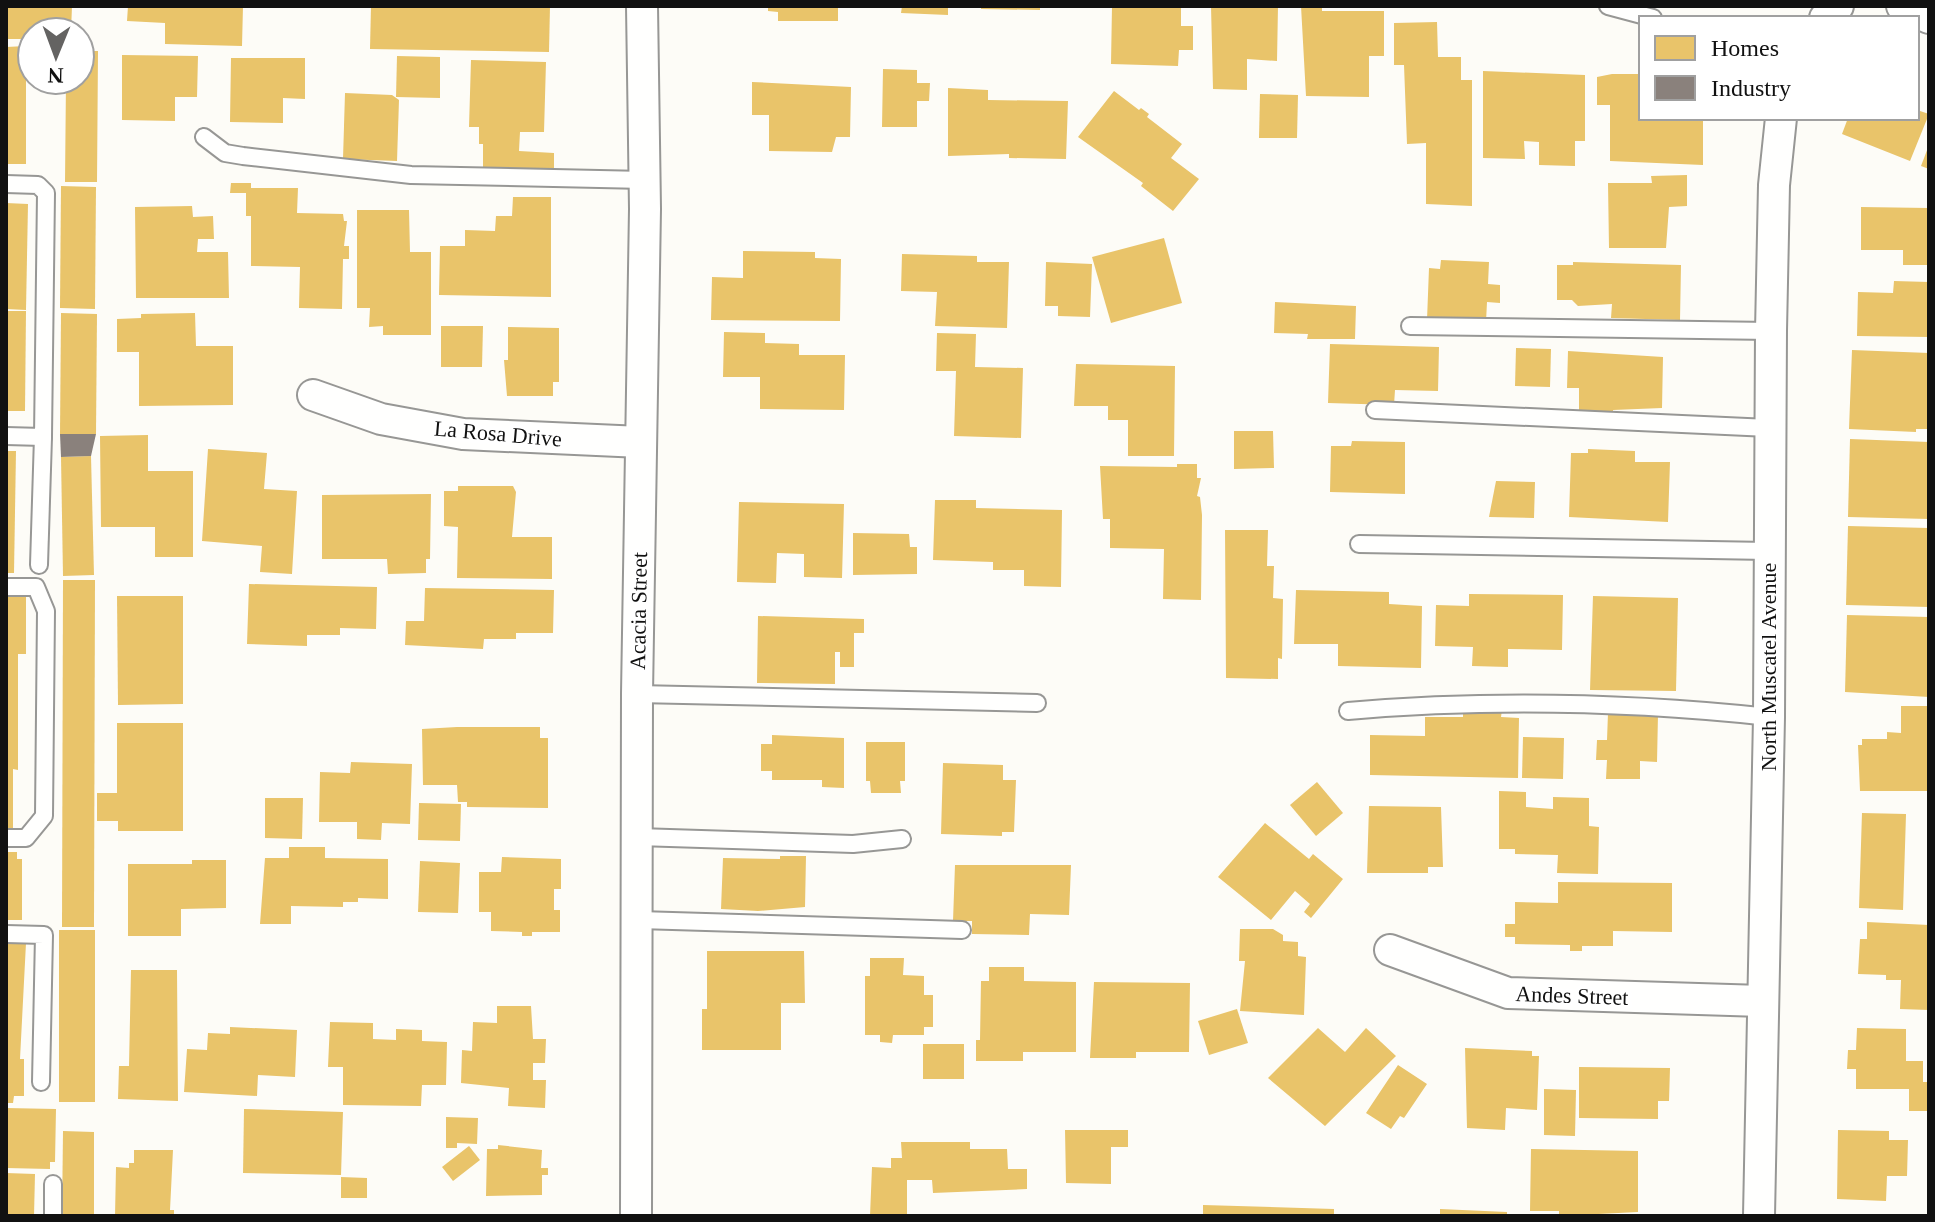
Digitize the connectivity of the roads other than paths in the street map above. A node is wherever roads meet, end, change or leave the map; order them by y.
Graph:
1 (642, 6) edge
2 (1608, 6) edge
3 (1902, 6) edge
4 (1646, 16) edge
5 (1929, 18) edge
6 (1781, 120) edge
7 (204, 137) dead end
8 (645, 180) junction
9 (6, 184) edge
10 (1410, 326) dead end
11 (1771, 331) junction
12 (313, 395) dead end
13 (1375, 410) dead end
14 (1769, 428) junction
15 (6, 436) edge
16 (43, 437) junction
17 (641, 442) junction
18 (1359, 544) dead end
19 (1768, 551) junction
20 (39, 565) dead end
21 (6, 587) edge
22 (637, 694) junction
23 (1037, 703) dead end
24 (1348, 711) dead end
25 (1769, 717) junction
26 (638, 837) junction
27 (6, 838) edge
28 (902, 839) dead end
29 (639, 920) junction
30 (962, 930) dead end
31 (6, 934) edge
32 (1390, 950) dead end
33 (1762, 1001) junction
34 (41, 1082) dead end
35 (53, 1184) dead end
36 (53, 1216) edge
37 (636, 1216) edge
38 (1759, 1216) edge

1 - 8 street, Acacia Street
2 - 4 lane
3 - 5 street
6 - 11 street, North Muscatel Avenue
7 - 8 lane
8 - 17 street, Acacia Street
9 - 16 lane
10 - 11 lane
11 - 14 street, North Muscatel Avenue
12 - 17 street, La Rosa Drive
13 - 14 lane
14 - 19 street, North Muscatel Avenue
15 - 16 lane
16 - 20 lane
17 - 22 street, Acacia Street
18 - 19 lane
19 - 25 street, North Muscatel Avenue
21 - 27 lane
22 - 23 lane
22 - 26 street, Acacia Street
24 - 25 lane
25 - 33 street, North Muscatel Avenue
26 - 28 lane
26 - 29 street, Acacia Street
29 - 30 lane
29 - 37 street, Acacia Street
31 - 34 lane
32 - 33 street, Andes Street
33 - 38 street, North Muscatel Avenue
35 - 36 lane

